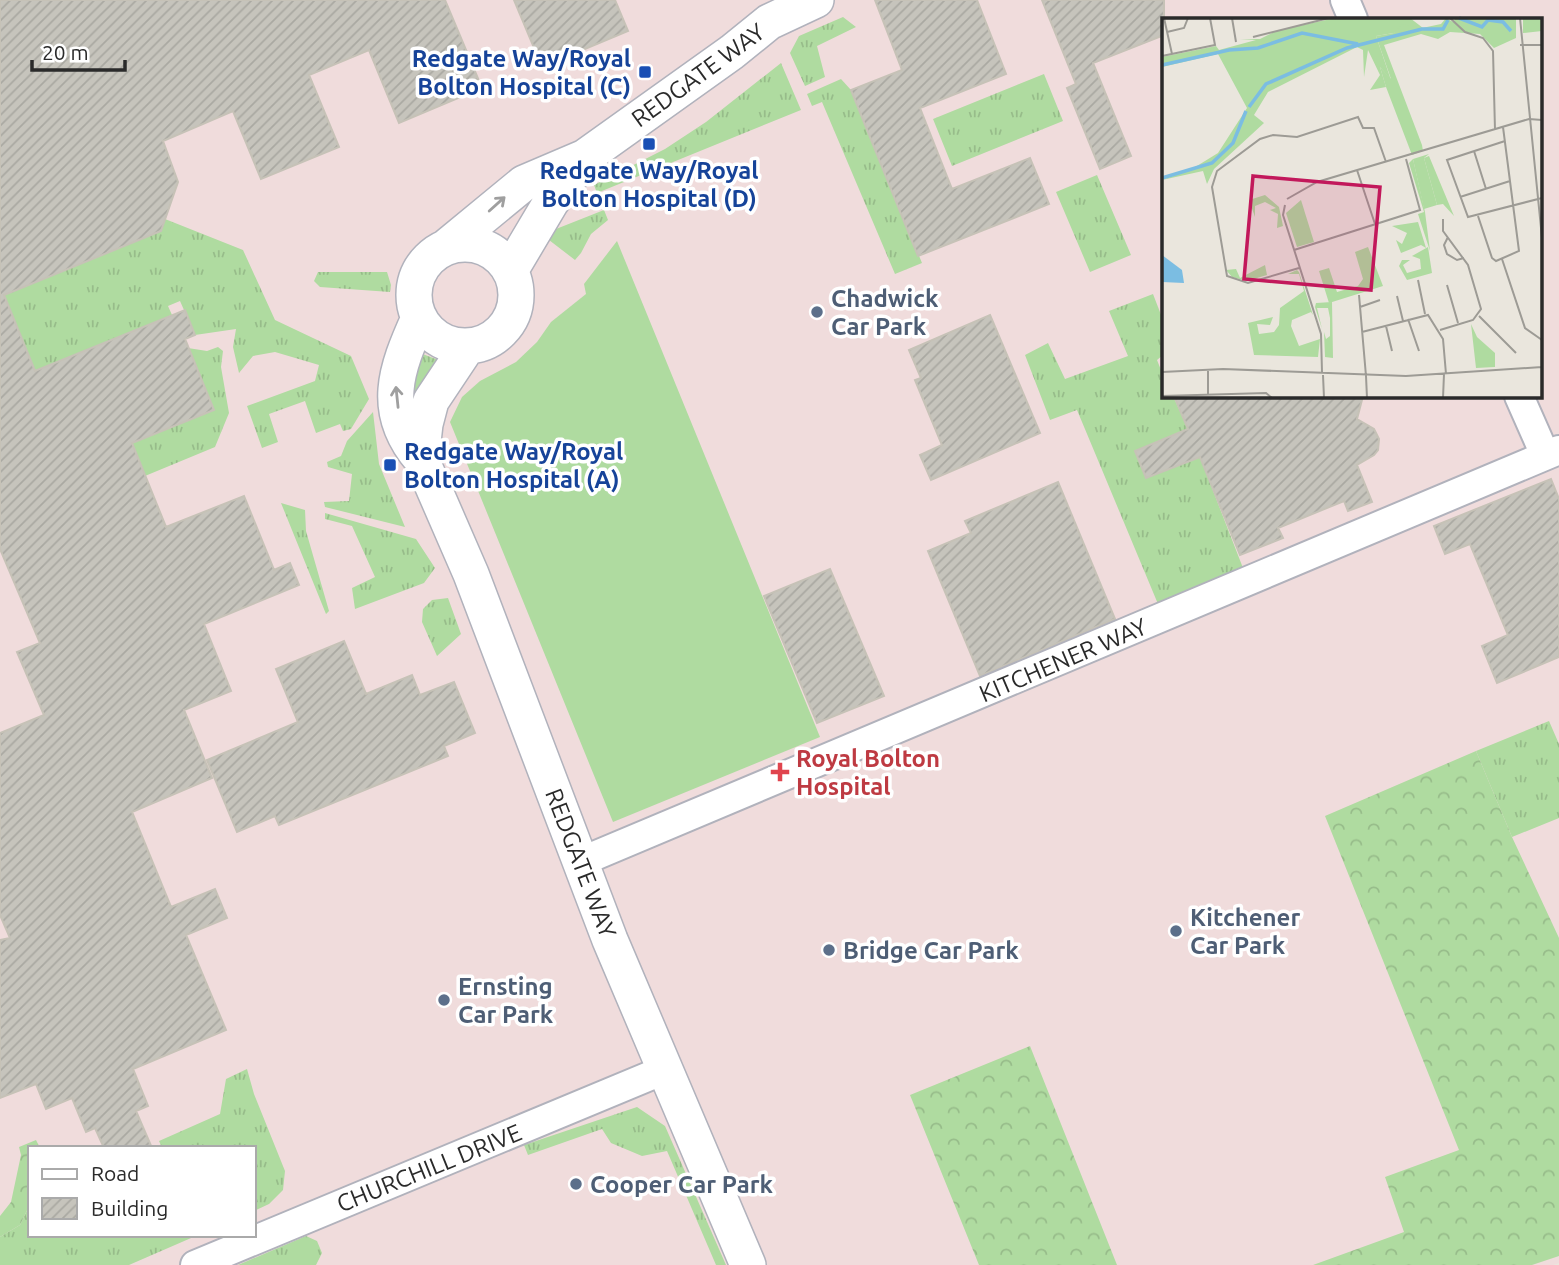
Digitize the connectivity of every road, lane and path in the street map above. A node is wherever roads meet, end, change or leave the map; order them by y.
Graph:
1 (816, 0) edge
2 (1345, 0) edge
3 (1353, 18) edge
4 (585, 157) junction
5 (445, 248) junction
6 (510, 271) junction
7 (419, 318) junction
8 (467, 347) junction
9 (1520, 397) edge
10 (1552, 452) edge
11 (421, 459) junction
12 (580, 862) junction
13 (664, 1070) junction
14 (195, 1265) edge
15 (748, 1265) edge

1 - 4 street, REDGATE WAY
2 - 3 street
5 -> 4 street, REDGATE WAY
4 - 6 street, REDGATE WAY
5 - 6 street
5 - 7 street, REDGATE WAY
6 - 8 street
7 - 8 street
11 -> 7 street, REDGATE WAY
8 - 11 street
9 - 10 street
10 - 12 street, KITCHENER WAY
11 - 12 street, REDGATE WAY
12 - 13 street, REDGATE WAY
13 - 14 street, CHURCHILL DRIVE
13 - 15 street, REDGATE WAY

